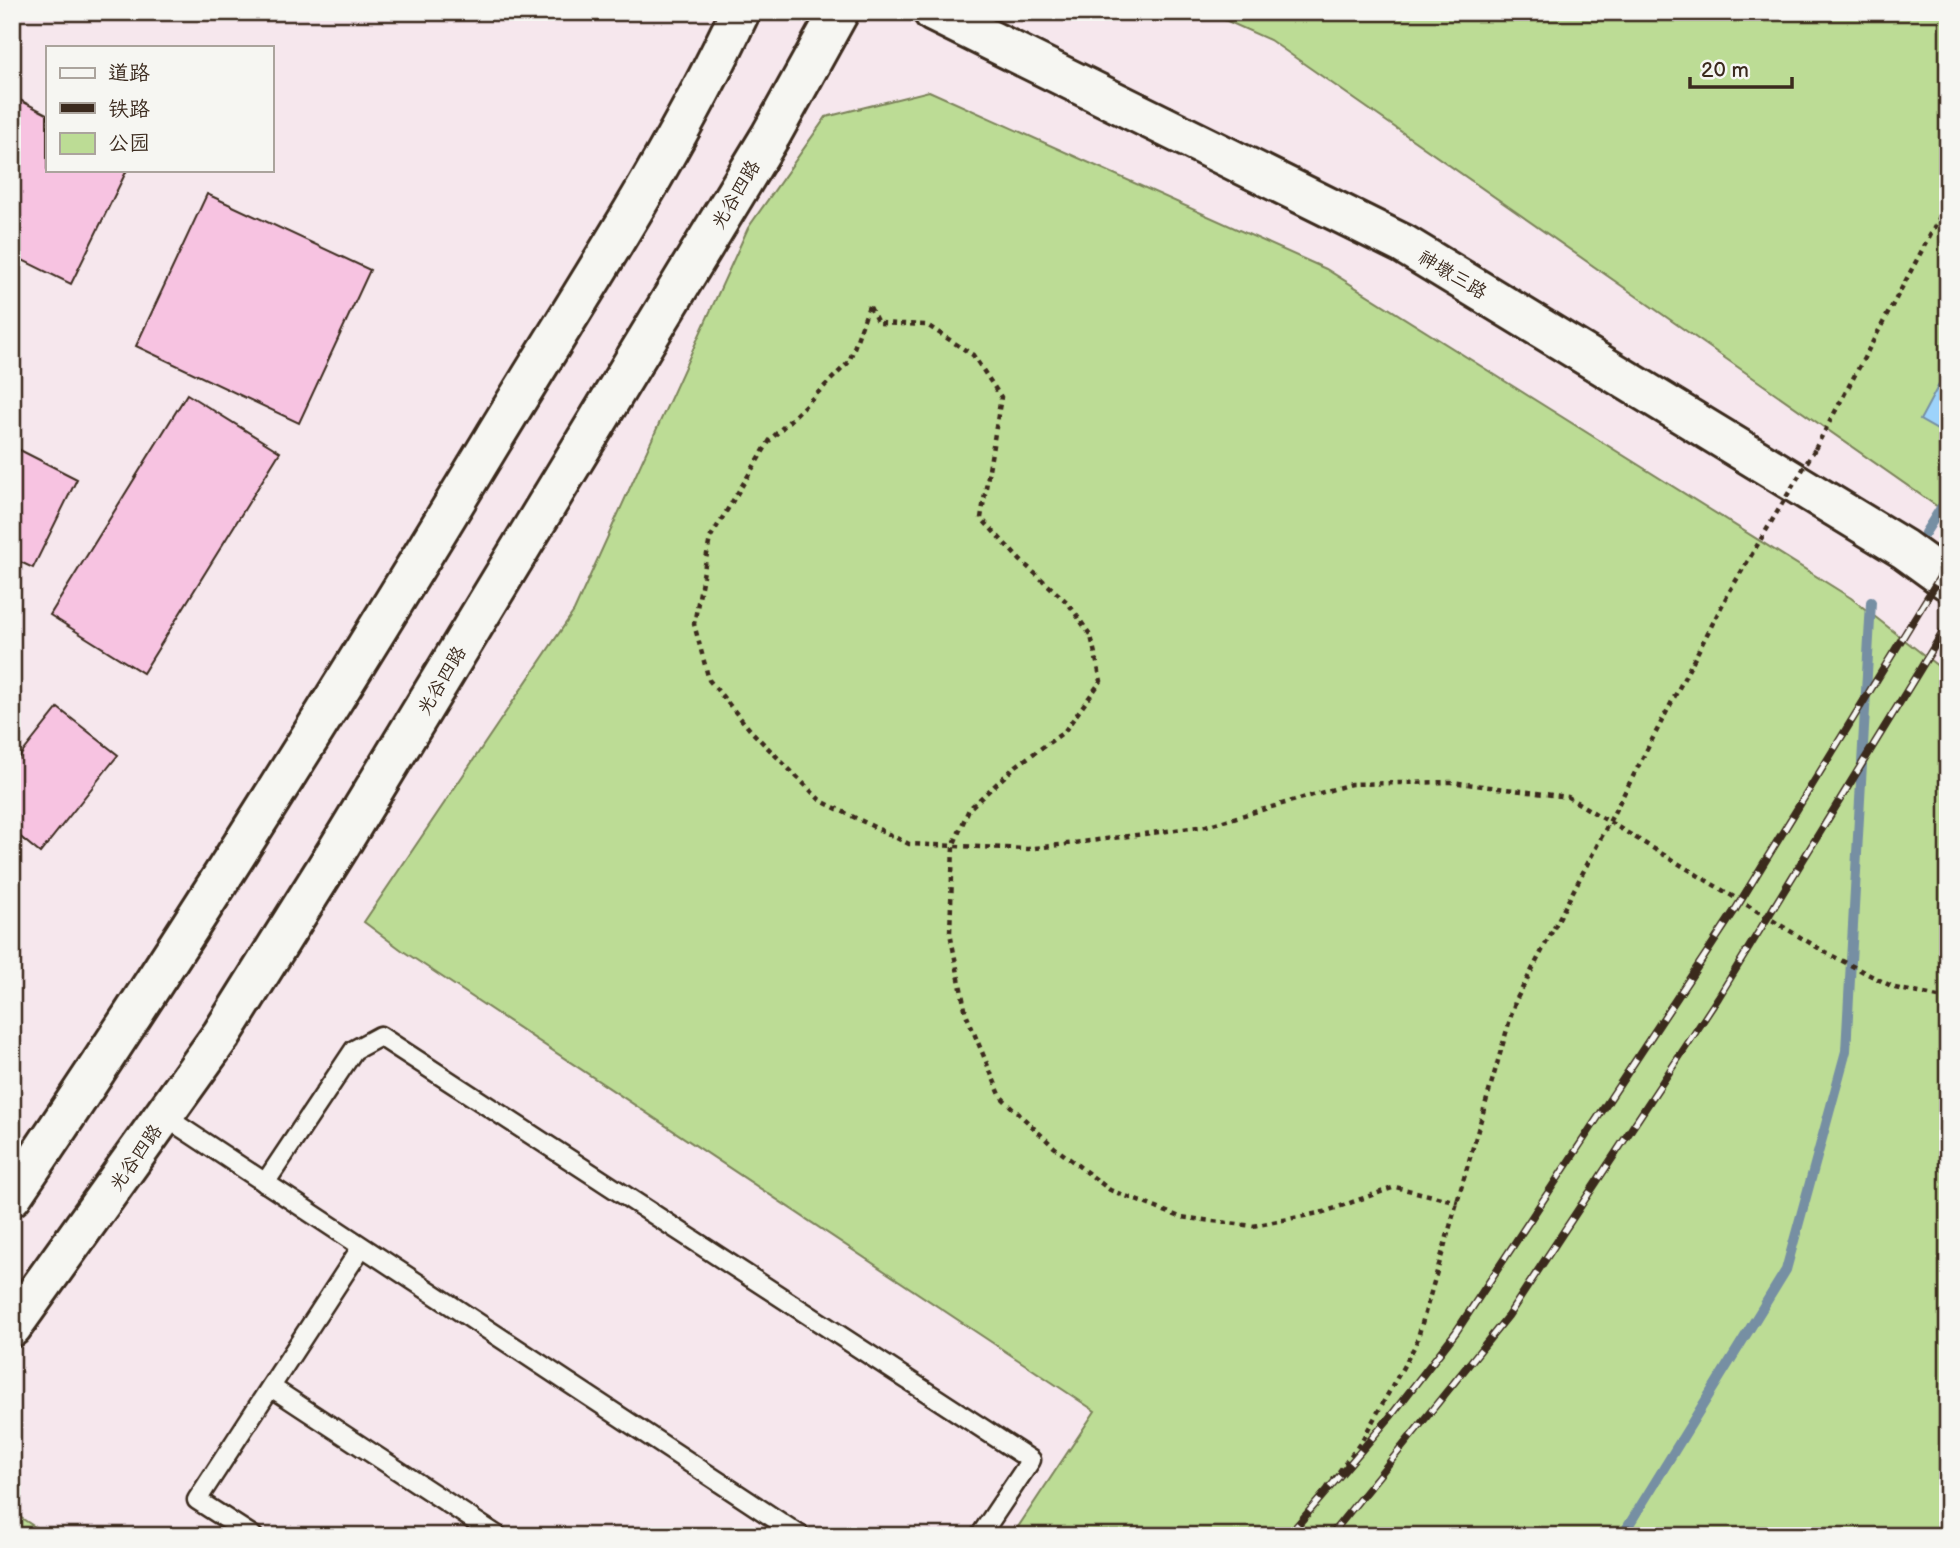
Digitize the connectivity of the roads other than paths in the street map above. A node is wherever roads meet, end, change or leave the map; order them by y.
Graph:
1 (740, 12) edge
2 (839, 12) edge
3 (933, 12) edge
4 (1948, 582) edge
5 (164, 1116) junction
6 (265, 1183) junction
7 (12, 1196) edge
8 (361, 1248) junction
9 (12, 1326) edge
10 (271, 1387) junction
11 (253, 1536) edge
12 (498, 1536) edge
13 (801, 1536) edge
14 (980, 1536) edge

1 - 7 main road
2 - 5 main road, 光谷四路
3 - 4 main road, 神墩三路
5 - 6 lane
5 - 9 main road, 光谷四路
6 - 8 lane
6 - 14 lane
8 - 10 lane
8 - 13 lane
10 - 11 lane
10 - 12 lane

